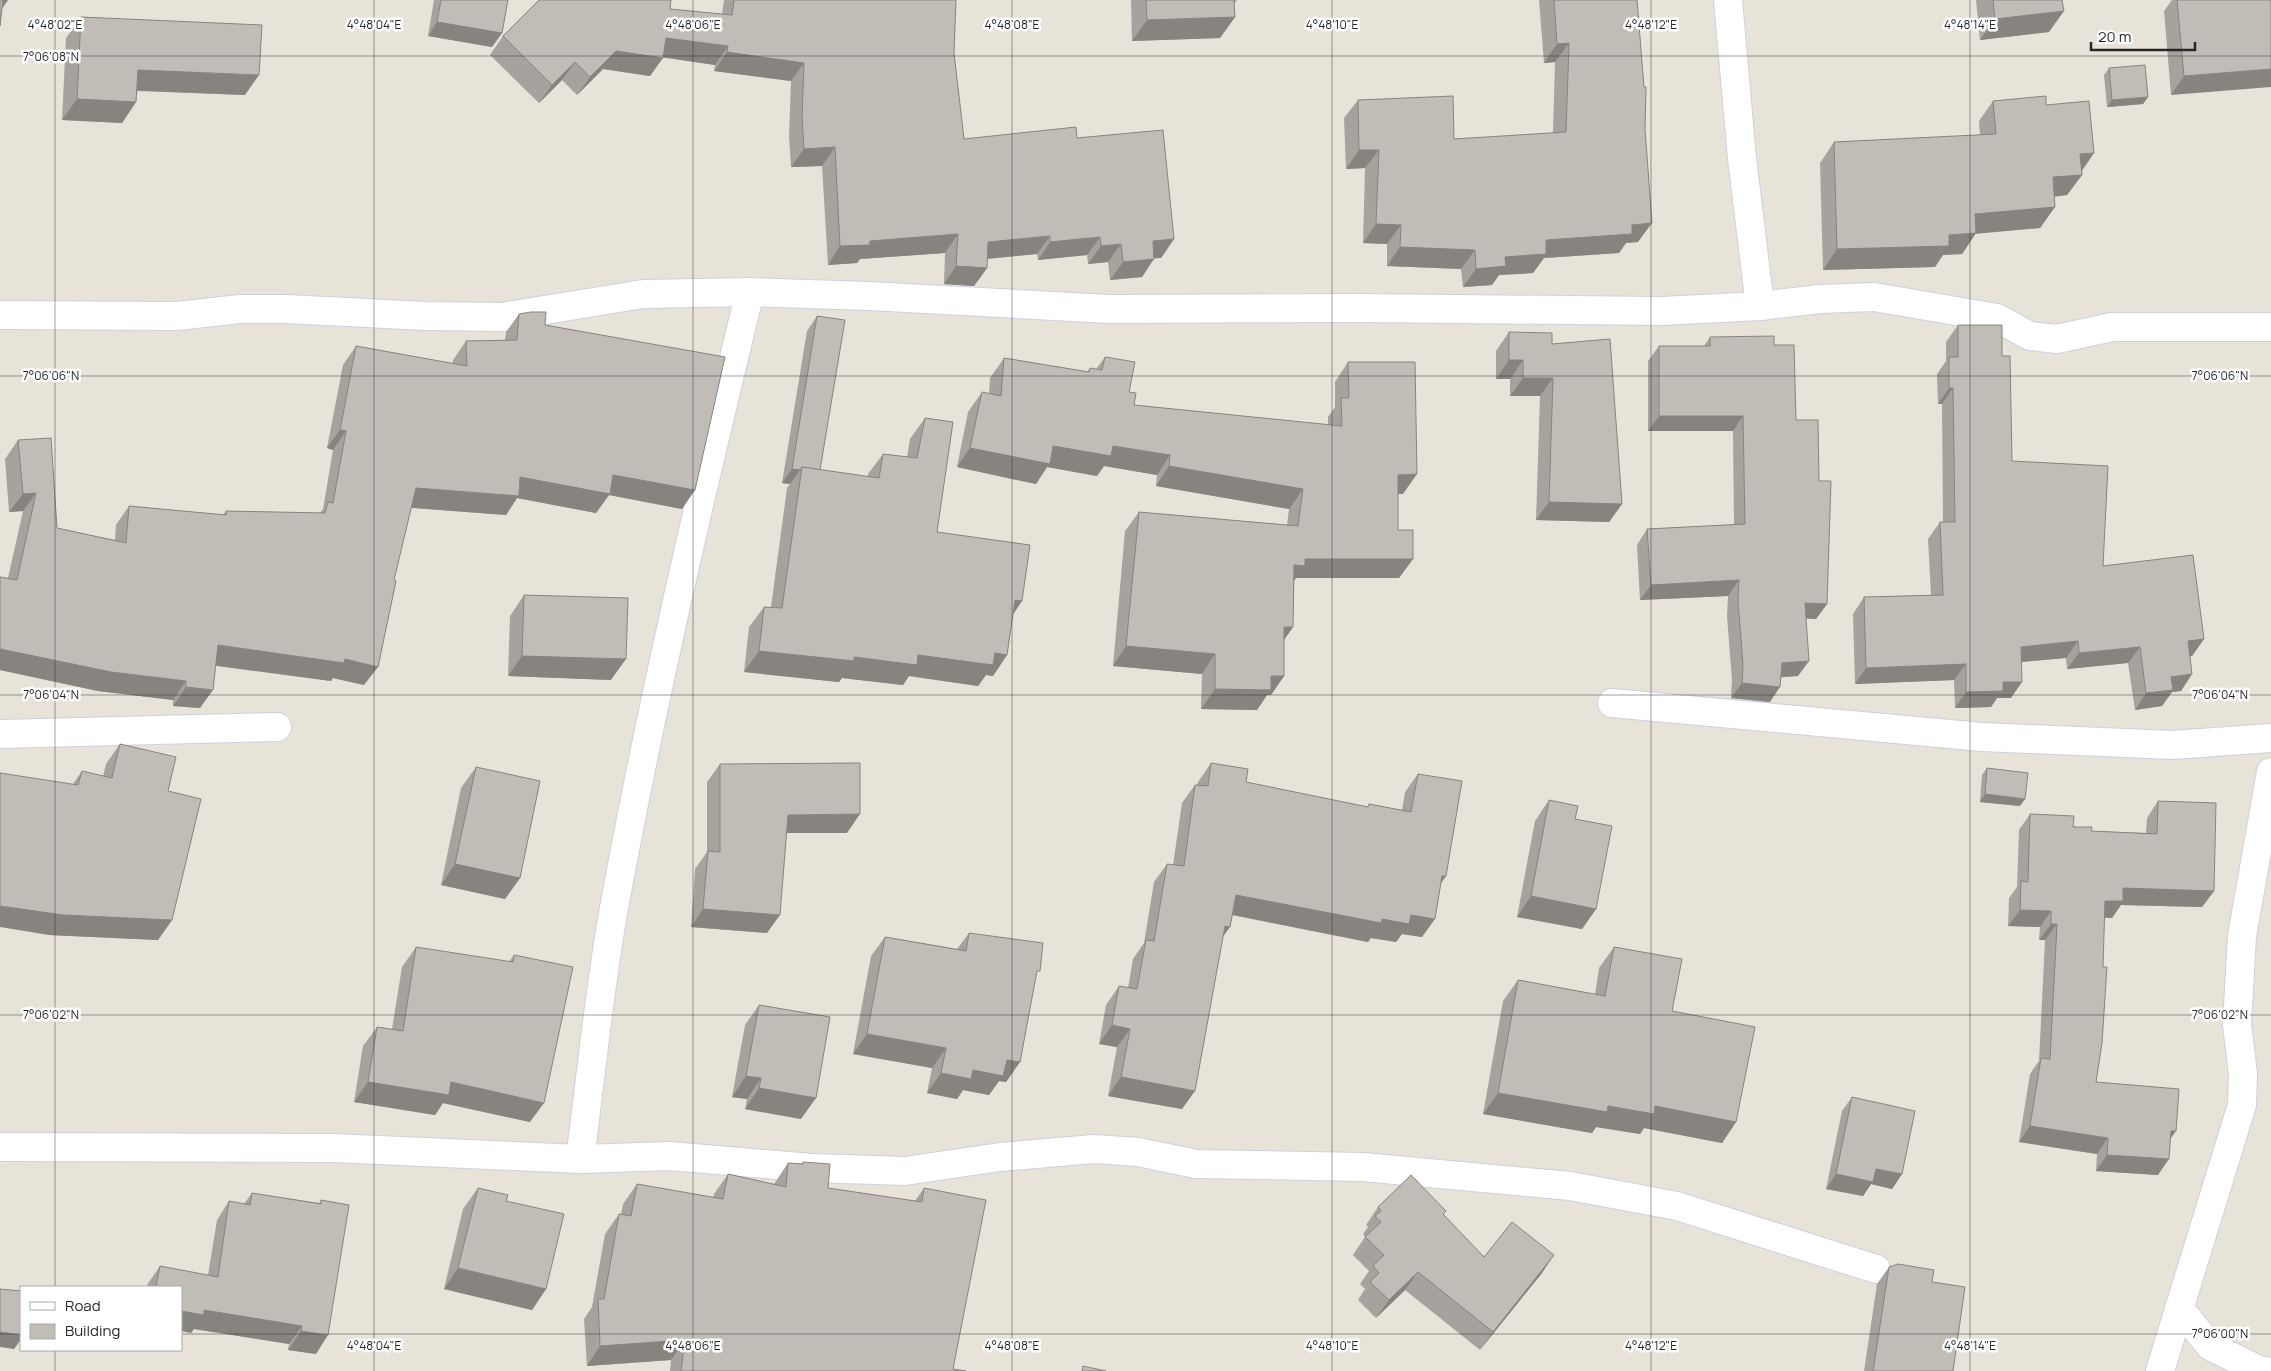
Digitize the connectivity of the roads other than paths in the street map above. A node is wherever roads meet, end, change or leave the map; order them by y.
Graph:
1 (1728, 0) edge
2 (750, 292) junction
3 (1760, 306) junction
4 (0, 315) edge
5 (2271, 327) edge
6 (1612, 703) dead end
7 (277, 727) dead end
8 (0, 734) edge
9 (2271, 738) edge
10 (2271, 772) edge
11 (0, 1147) edge
12 (580, 1159) junction
13 (1876, 1269) dead end
14 (2179, 1308) junction
15 (2160, 1371) edge
16 (2266, 1371) edge

1 - 3 street
2 - 3 street
2 - 4 street
2 - 12 street
3 - 5 street
6 - 9 street
7 - 8 street
10 - 14 street
11 - 12 street
12 - 13 street
14 - 15 street
14 - 16 street

